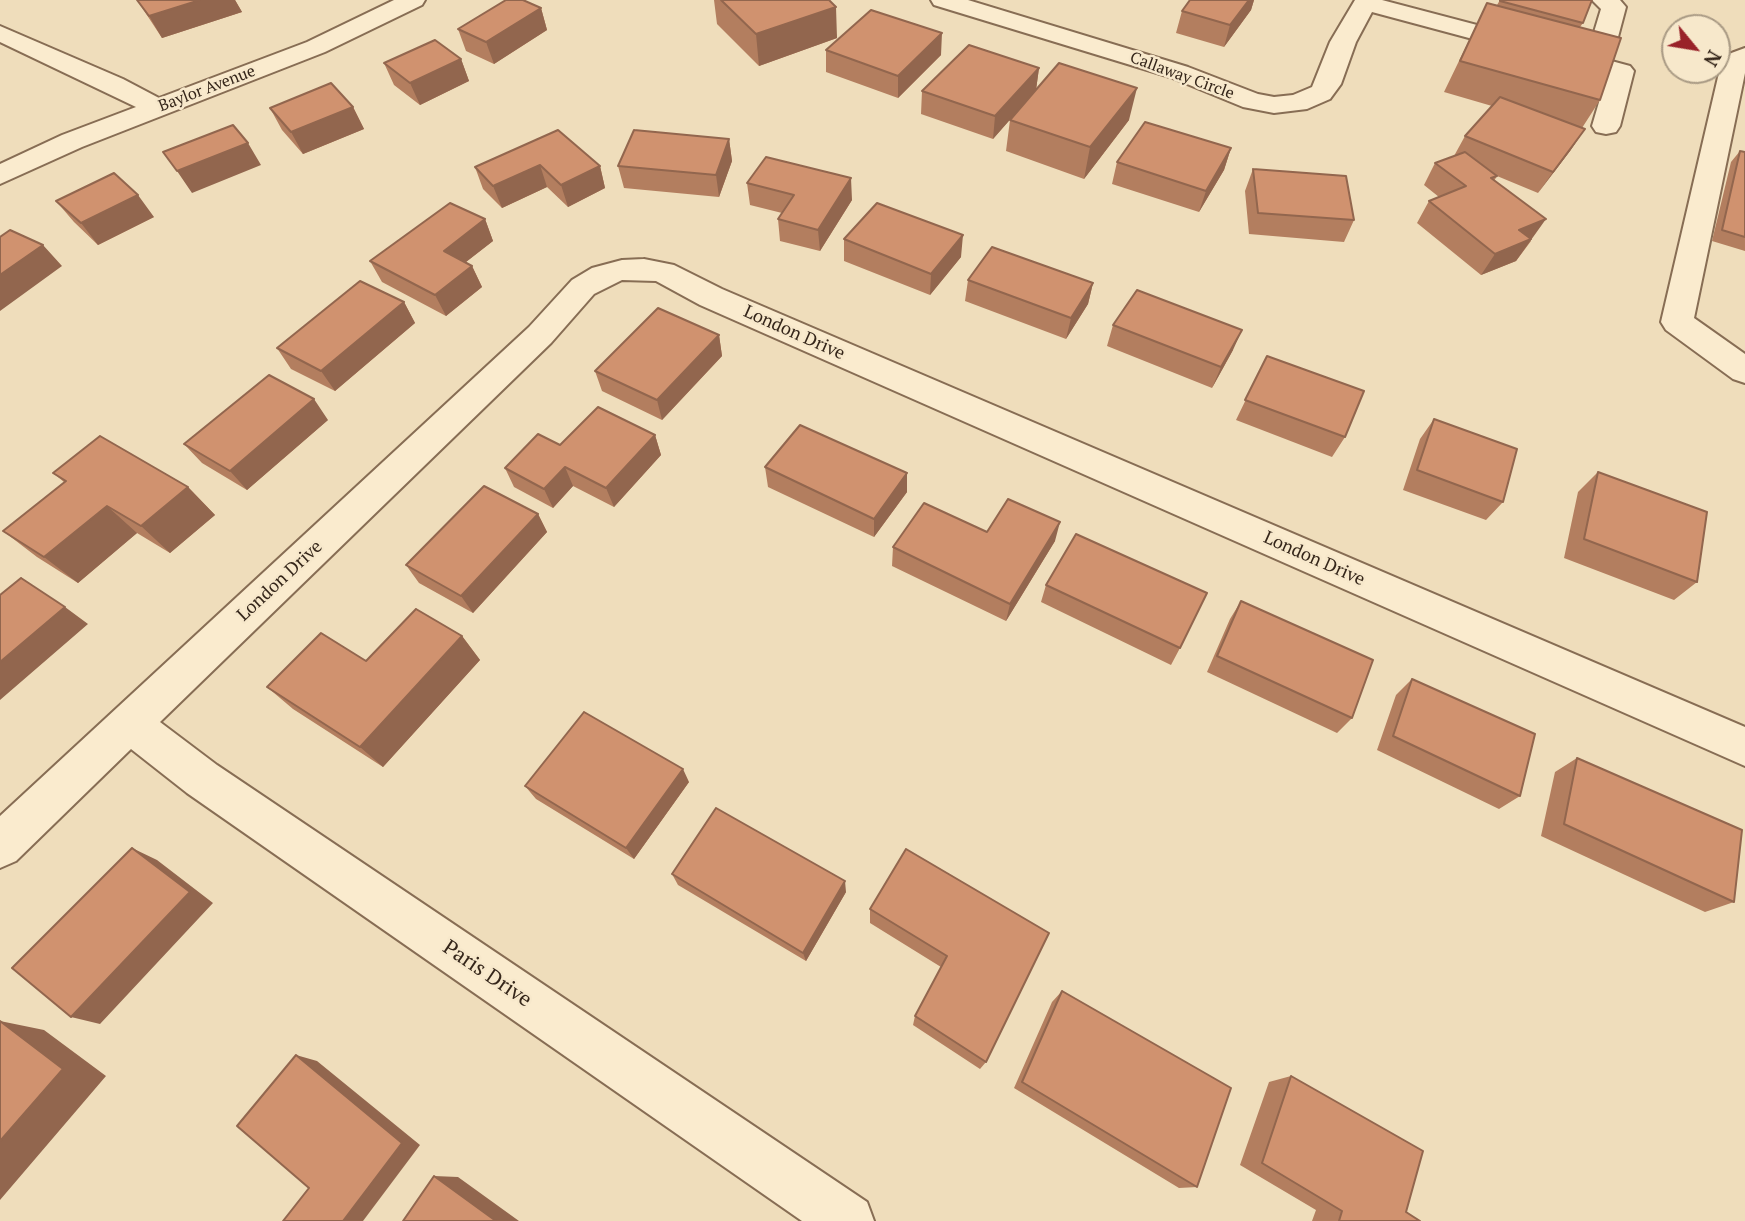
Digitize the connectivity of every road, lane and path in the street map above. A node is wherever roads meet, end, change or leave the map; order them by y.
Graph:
1 (413, 0) edge
2 (943, 0) edge
3 (1604, 0) edge
4 (1366, 2) edge
5 (0, 33) edge
6 (1601, 52) edge
7 (1745, 56) edge
8 (157, 108) junction
9 (1606, 126) dead end
10 (0, 175) edge
11 (1745, 371) edge
12 (129, 723) junction
13 (1745, 747) edge
14 (0, 846) edge
15 (848, 1221) edge

1 - 8 street, Baylor Avenue
2 - 4 street, Callaway Circle
3 - 6 street
4 - 9 street
5 - 8 street
7 - 11 street
8 - 10 street, Baylor Avenue
12 - 13 street, London Drive
12 - 14 street, London Drive
12 - 15 street, Paris Drive

